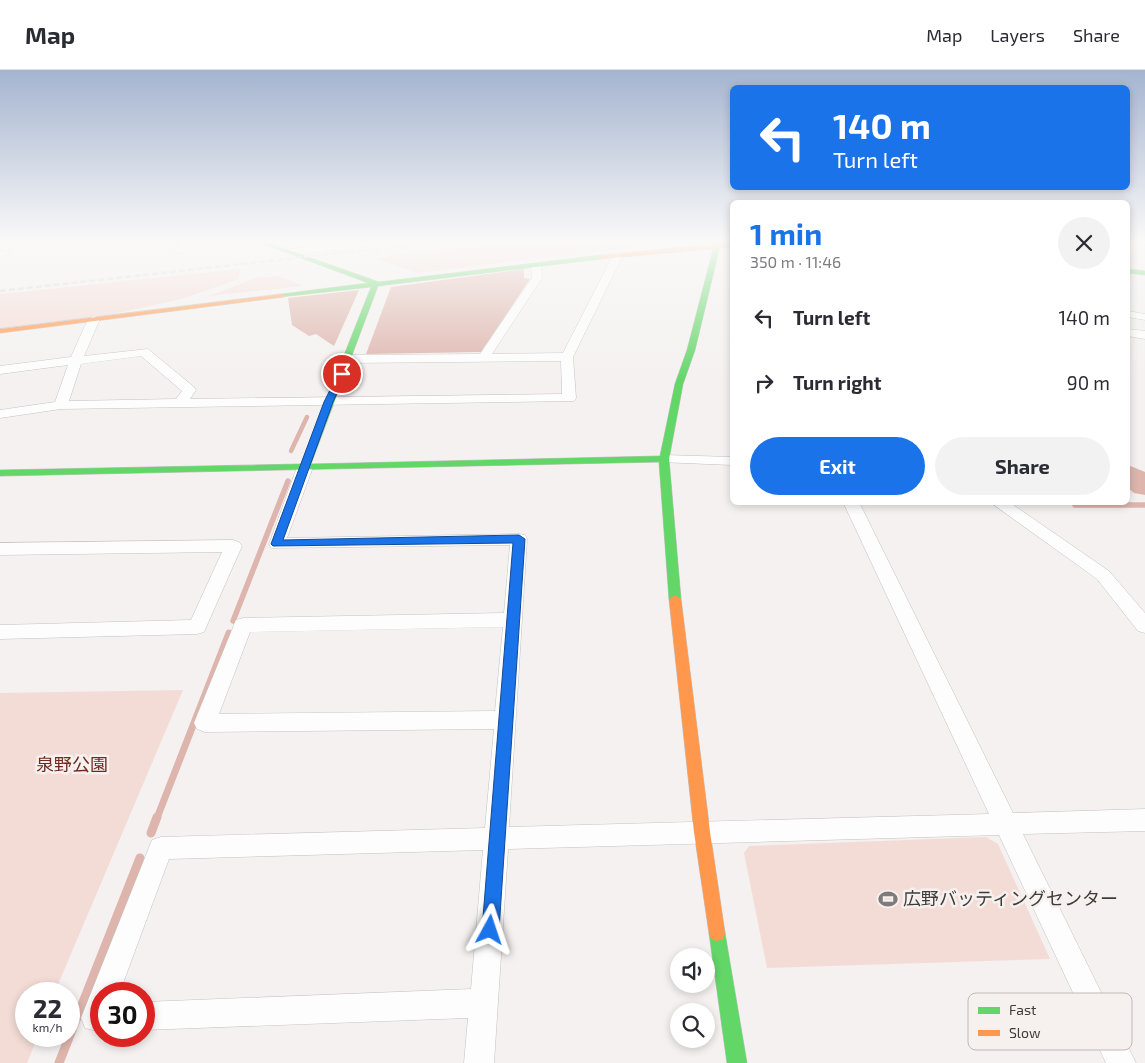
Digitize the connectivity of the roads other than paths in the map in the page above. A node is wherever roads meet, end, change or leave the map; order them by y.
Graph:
1 (341, 288) edge
2 (374, 288) edge
3 (530, 288) edge
4 (601, 288) edge
5 (707, 288) edge
6 (1130, 314) edge
7 (1145, 317) edge
8 (94, 319) junction
9 (0, 331) edge
10 (1130, 333) edge
11 (1145, 335) edge
12 (484, 356) junction
13 (567, 357) junction
14 (348, 359) junction
15 (76, 361) junction
16 (0, 370) edge
17 (329, 402) junction
18 (180, 404) junction
19 (62, 405) junction
20 (0, 414) edge
21 (664, 459) junction
22 (730, 461) edge
23 (305, 467) junction
24 (0, 473) edge
25 (852, 505) edge
26 (1002, 505) edge
27 (0, 549) edge
28 (514, 620) junction
29 (1145, 626) edge
30 (0, 632) edge
31 (504, 720) junction
32 (1145, 820) edge
33 (1007, 825) junction
34 (702, 832) junction
35 (498, 838) junction
36 (110, 982) edge
37 (1087, 993) edge
38 (484, 1002) junction
39 (155, 1016) edge
40 (1115, 1050) edge
41 (479, 1063) edge
42 (737, 1063) edge
43 (1121, 1063) edge

1 - 8 street
2 - 14 street
3 - 12 street
4 - 13 street
5 - 21 street
6 - 7 street
8 - 9 street
8 - 15 street
10 - 11 street
12 - 13 street
12 - 14 street
13 - 17 street
14 - 17 street
15 - 16 street
15 - 18 street
15 - 19 street
17 - 18 street
17 - 23 street
18 - 19 street
19 - 20 street
21 - 22 street
21 - 23 street
21 - 34 street
23 - 24 street
23 - 28 street
25 - 33 street
26 - 29 street
27 - 30 street
28 - 31 street
28 - 31 street
31 - 35 street
32 - 33 street
33 - 34 street
33 - 37 street
34 - 35 street
34 - 42 street
35 - 36 street
35 - 38 street
38 - 39 street
38 - 41 street
40 - 43 street

